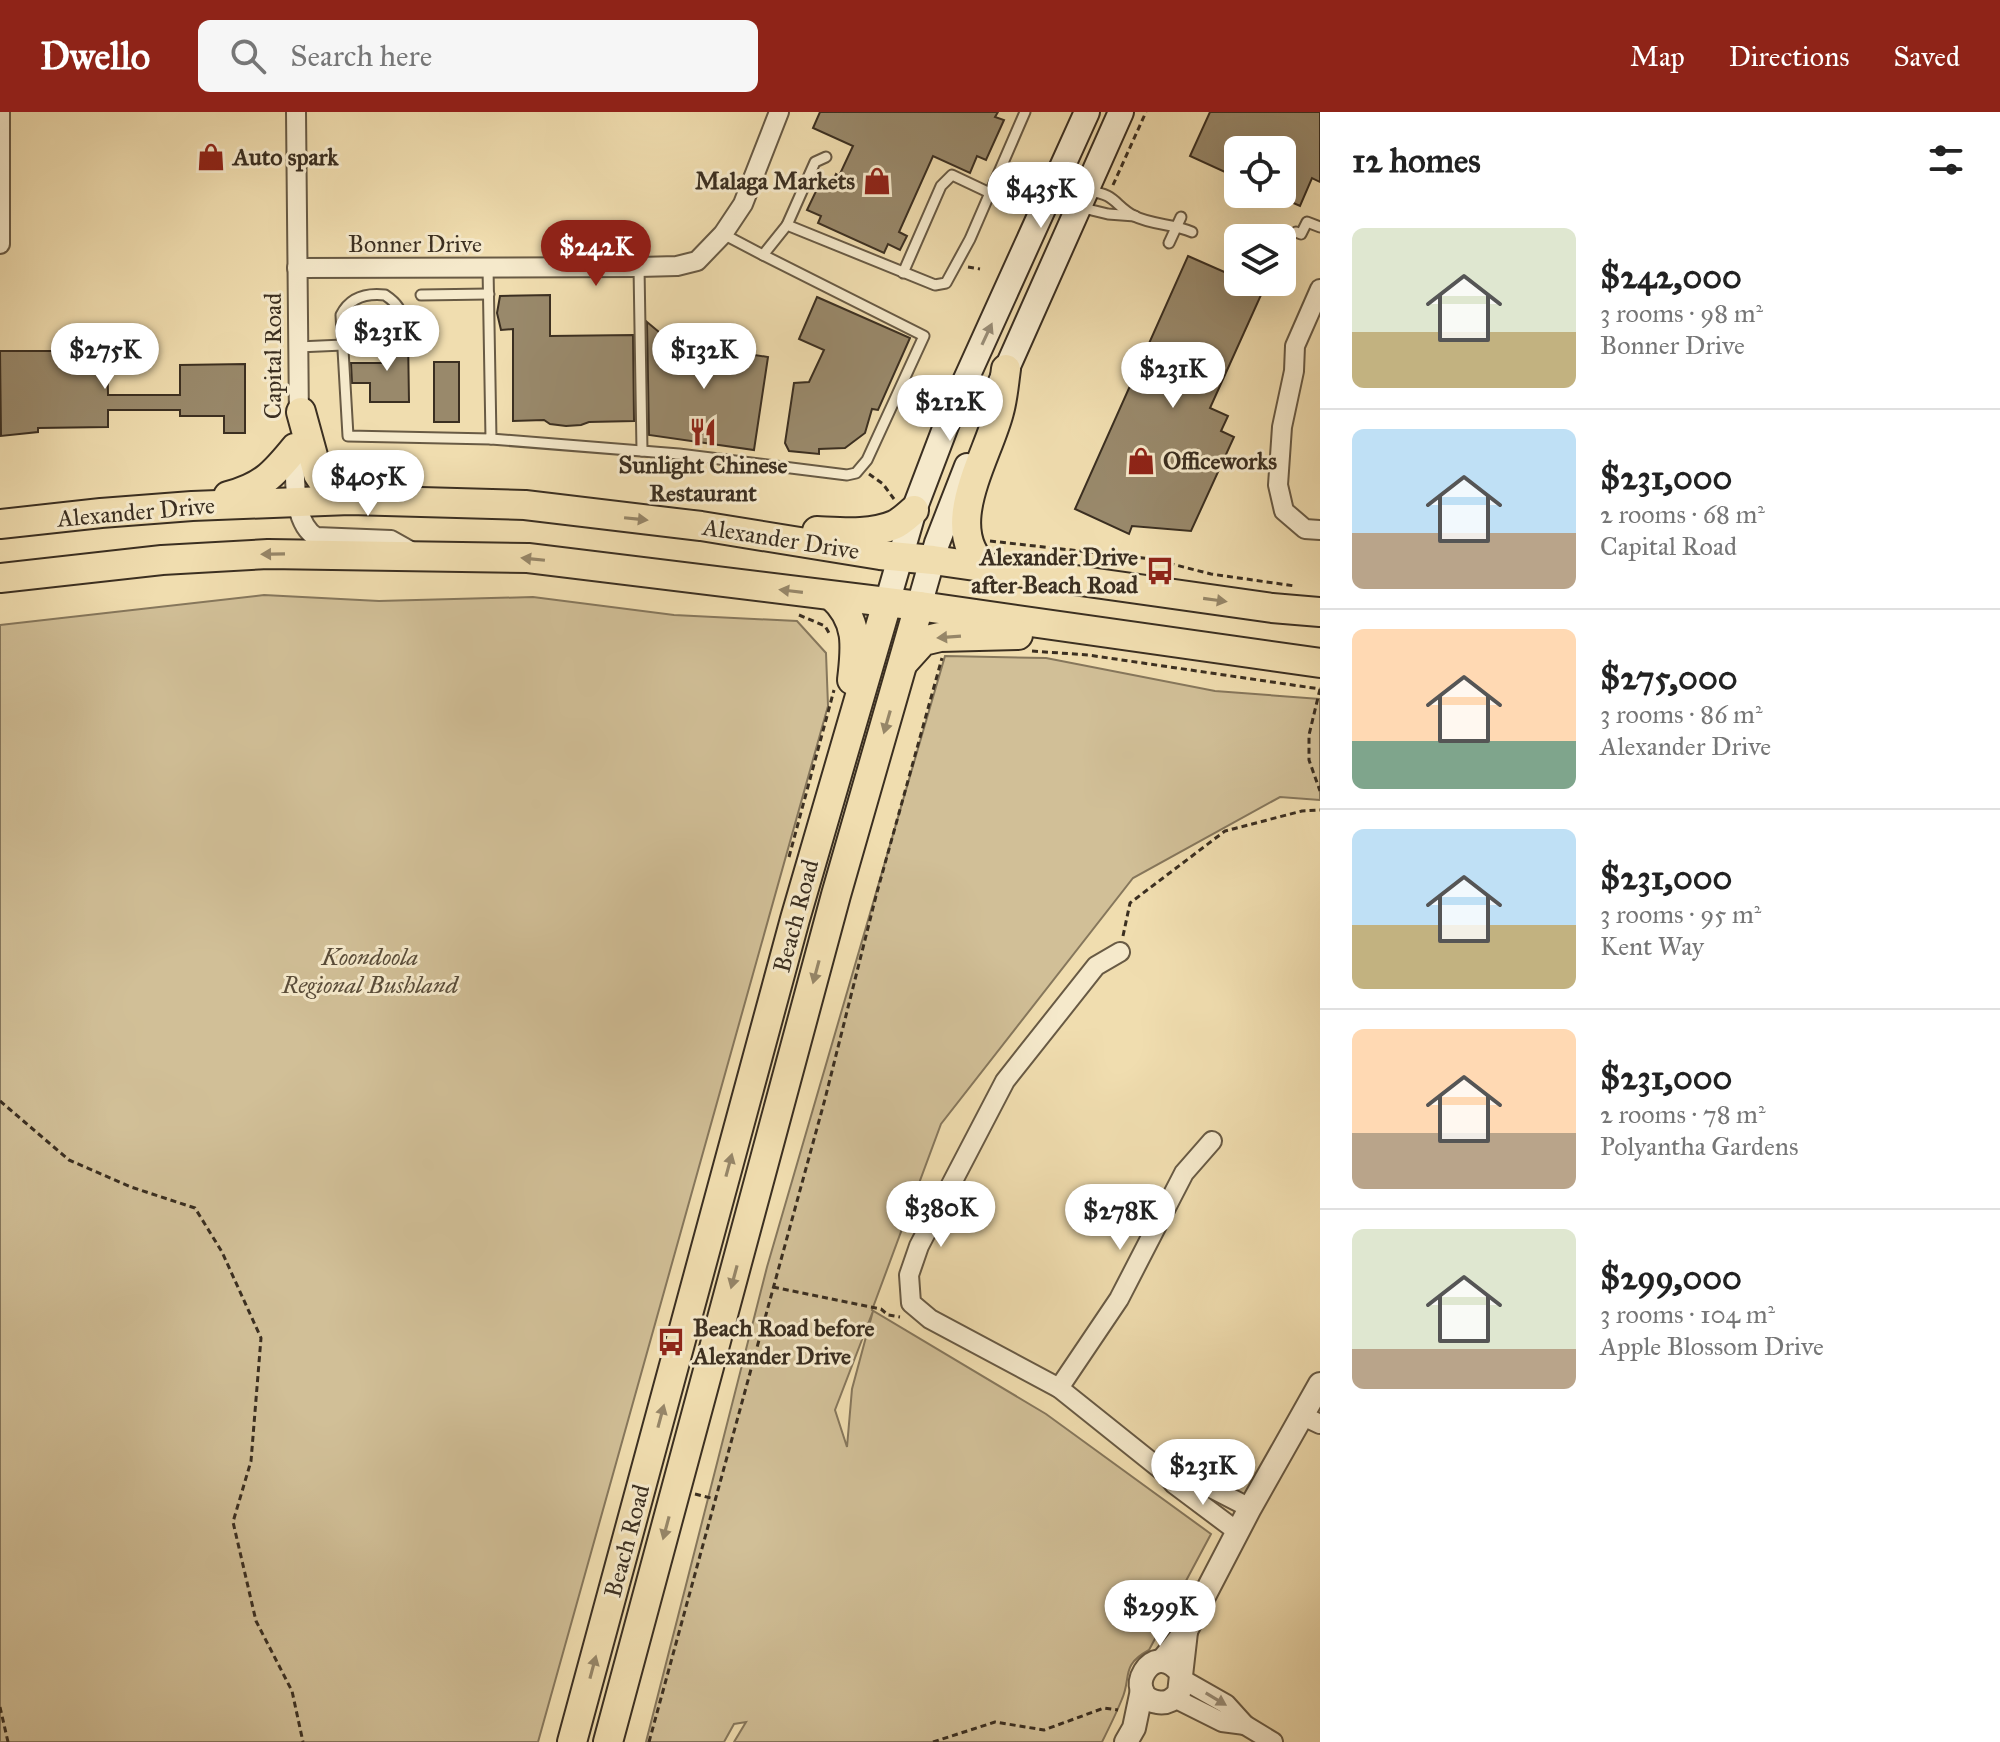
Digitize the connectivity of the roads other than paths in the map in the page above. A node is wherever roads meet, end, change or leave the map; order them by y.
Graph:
1 (0, 112) edge
2 (296, 112) edge
3 (779, 112) edge
4 (1025, 112) edge
5 (1087, 112) edge
6 (1121, 112) edge
7 (826, 157) dead end
8 (990, 193) junction
9 (1094, 197) junction
10 (1135, 216) junction
11 (1179, 222) junction
12 (787, 225) junction
13 (1320, 227) edge
14 (1192, 232) dead end
15 (1296, 232) dead end
16 (723, 234) junction
17 (1169, 243) dead end
18 (0, 244) edge
19 (763, 255) junction
20 (1020, 261) junction
21 (488, 267) junction
22 (639, 267) junction
23 (297, 268) junction
24 (903, 273) junction
25 (1320, 289) edge
26 (489, 294) junction
27 (421, 295) dead end
28 (404, 325) dead end
29 (343, 345) junction
30 (298, 347) junction
31 (1006, 369) junction
32 (301, 412) junction
33 (491, 439) junction
34 (295, 448) junction
35 (642, 451) junction
36 (350, 500) junction
37 (299, 502) junction
38 (904, 505) junction
39 (192, 506) junction
40 (0, 524) edge
41 (701, 526) junction
42 (1320, 530) edge
43 (416, 554) junction
44 (900, 557) junction
45 (933, 560) junction
46 (987, 569) junction
47 (0, 578) edge
48 (832, 596) junction
49 (887, 603) junction
50 (919, 606) junction
51 (1320, 612) edge
52 (1139, 638) junction
53 (904, 662) junction
54 (1320, 663) edge
55 (828, 801) junction
56 (1120, 952) road end
57 (1212, 1141) dead end
58 (1059, 1388) junction
59 (1315, 1405) edge
60 (1164, 1472) junction
61 (1250, 1508) junction
62 (1238, 1532) junction
63 (1167, 1684) junction
64 (1130, 1735) edge
65 (572, 1742) edge
66 (608, 1742) edge
67 (1273, 1742) edge

1 - 18 street
2 - 23 street, Capital Road
3 - 16 street, Bonner Drive
4 - 8 lane
5 - 20 main road, Beach Road
6 - 9 main road, Beach Road
7 - 12 lane
8 - 24 lane
8 - 24 lane
9 - 10 lane
9 - 10 lane
9 - 20 main road
9 - 31 main road, Beach Road
10 - 11 lane
11 - 14 lane
11 - 17 lane
12 - 19 lane
12 - 24 lane
13 - 15 lane
16 - 19 lane
16 - 22 street, Bonner Drive
19 - 35 lane
38 -> 20 main road, Beach Road
21 - 22 street, Bonner Drive
21 - 23 street, Bonner Drive
21 - 26 lane
22 - 35 lane
23 - 30 street, Capital Road
25 - 42 street
26 - 27 lane
26 - 33 lane
28 - 29 lane
29 - 30 lane
29 - 33 lane
30 - 32 street, Capital Road
31 - 45 main road, Beach Road
31 - 46 main road
32 - 34 street, Capital Road
32 - 36 main road
33 - 35 lane
34 - 37 street, Capital Road
34 - 39 main road
36 - 37 main road, Alexander Drive
36 -> 41 main road, Alexander Drive
37 - 39 main road, Alexander Drive
37 - 43 street, Capital Road
38 - 41 main road
38 - 44 main road, Beach Road
39 - 40 main road, Alexander Drive
41 - 44 main road, Alexander Drive
43 -> 47 main road, Alexander Drive
48 -> 43 main road, Alexander Drive
44 - 45 main road, Alexander Drive
44 - 49 main road, Beach Road
45 - 46 main road, Alexander Drive
45 - 50 main road, Beach Road
46 -> 51 main road, Alexander Drive
48 - 49 main road, Alexander Drive
48 - 55 main road
49 - 50 main road, Alexander Drive
49 - 55 main road, Beach Road
50 - 52 main road, Alexander Drive
50 - 53 main road, Beach Road
52 -> 53 main road
52 - 54 main road, Alexander Drive
53 -> 66 main road, Beach Road
65 -> 55 main road, Beach Road
56 - 58 street
57 - 58 street
58 - 60 street
59 - 61 street
60 - 61 street
60 - 62 street
61 - 62 street
62 - 63 street
63 - 64 street
63 - 67 street

